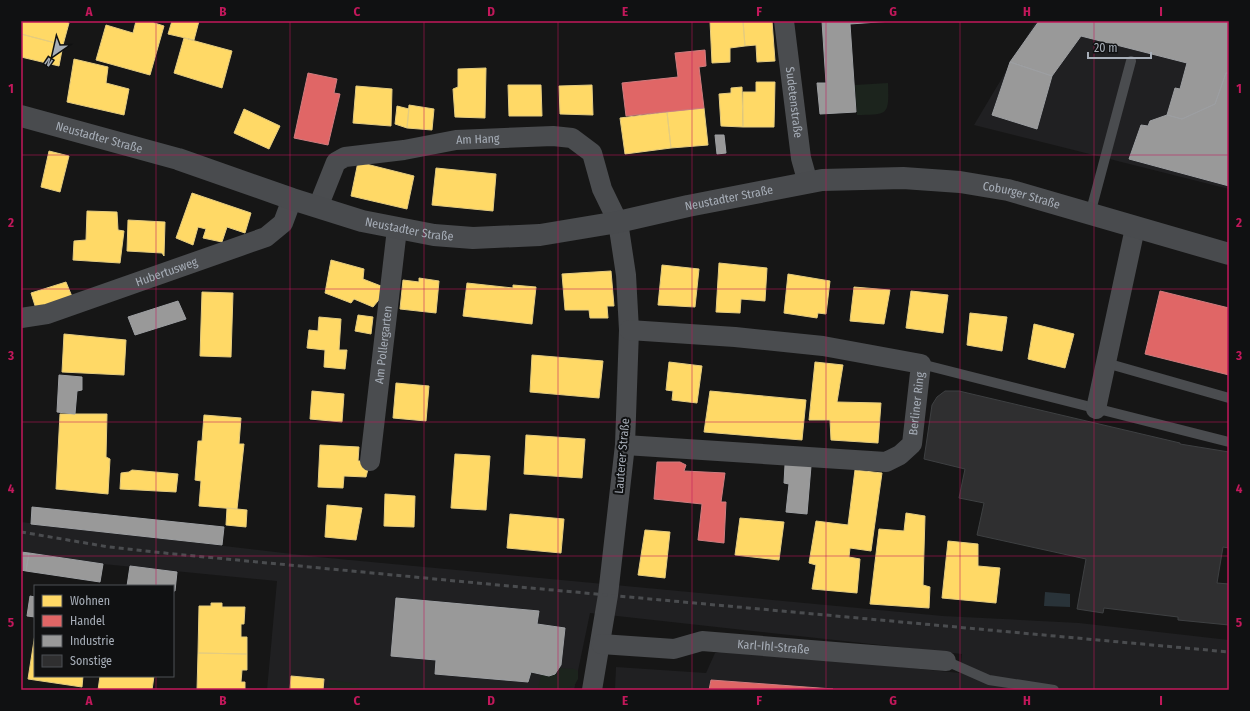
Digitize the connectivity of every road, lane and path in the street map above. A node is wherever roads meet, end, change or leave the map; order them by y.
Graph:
1 (784, 21) edge
2 (1131, 61) dead end
3 (21, 116) edge
4 (808, 183) junction
5 (292, 199) junction
6 (318, 207) junction
7 (1090, 214) junction
8 (618, 222) junction
9 (1135, 228) junction
10 (397, 229) junction
11 (1229, 254) edge
12 (21, 318) edge
13 (629, 330) junction
14 (1106, 363) junction
15 (921, 364) junction
16 (1229, 398) edge
17 (1096, 409) junction
18 (1229, 442) edge
19 (625, 445) junction
20 (370, 461) dead end
21 (601, 644) junction
22 (946, 661) joint
23 (592, 690) edge
24 (1054, 690) edge

1 - 4 street, Sudetenstraße
2 - 7 lane
3 - 5 street, Neustadter Straße
4 - 7 street, Coburger Straße
4 - 8 street, Neustadter Straße
5 - 6 street, Neustadter Straße
5 - 12 street, Hubertusweg
6 - 8 street, Am Hang
6 - 10 street, Neustadter Straße
7 - 9 street, Coburger Straße
8 - 10 street, Neustadter Straße
8 - 13 street, Lauterer Straße
9 - 11 street, Coburger Straße
9 - 14 street
10 - 20 street, Am Pollergarten
13 - 15 street, Berliner Ring
13 - 19 street, Lauterer Straße
14 - 16 lane
14 - 17 street
15 - 17 lane
15 - 19 street, Berliner Ring
17 - 18 lane
19 - 21 street, Lauterer Straße
21 - 22 street, Karl-Ihl-Straße
21 - 23 street, Lauterer Straße
22 - 24 lane

